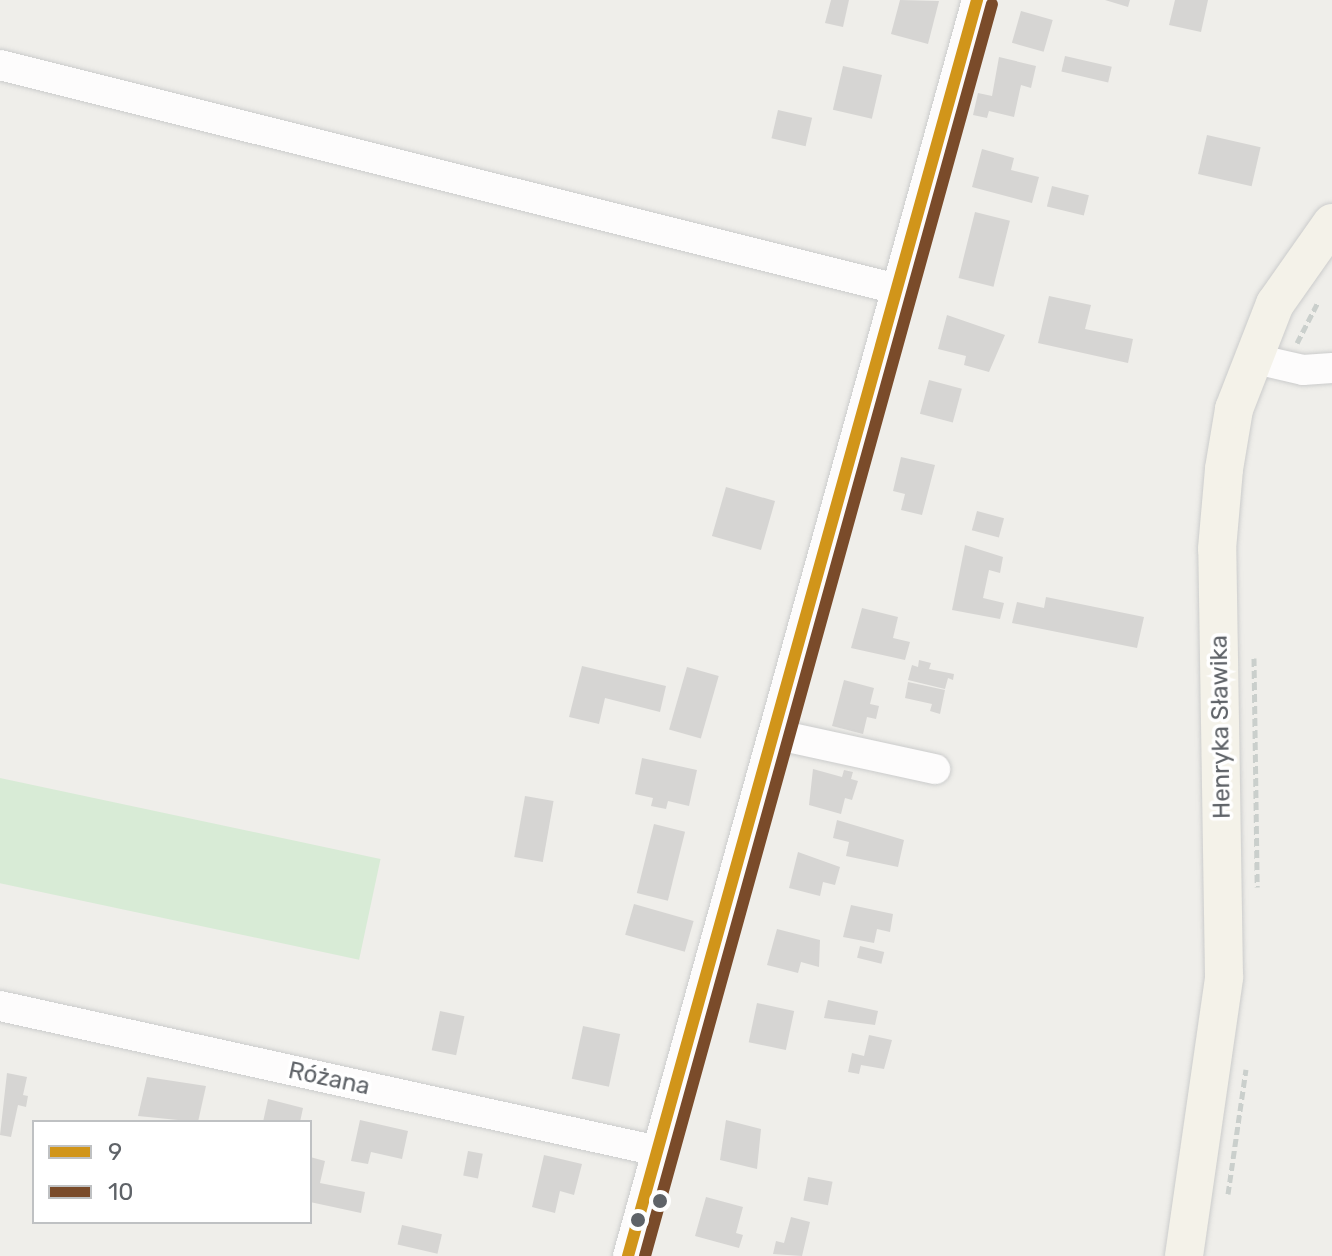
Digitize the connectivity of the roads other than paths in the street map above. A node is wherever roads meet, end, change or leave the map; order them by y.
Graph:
1 (977, 0) edge
2 (0, 65) edge
3 (1332, 223) edge
4 (897, 289) junction
5 (1268, 361) junction
6 (1332, 368) edge
7 (774, 734) junction
8 (935, 769) dead end
9 (0, 1006) edge
10 (658, 1151) junction
11 (628, 1256) edge
12 (1184, 1256) edge

1 - 4 street
2 - 4 street
3 - 5 main road, Henryka Sławika
4 - 7 street
5 - 6 street
5 - 12 main road, Henryka Sławika
7 - 8 street
7 - 10 street
9 - 10 street, Różana
10 - 11 street

